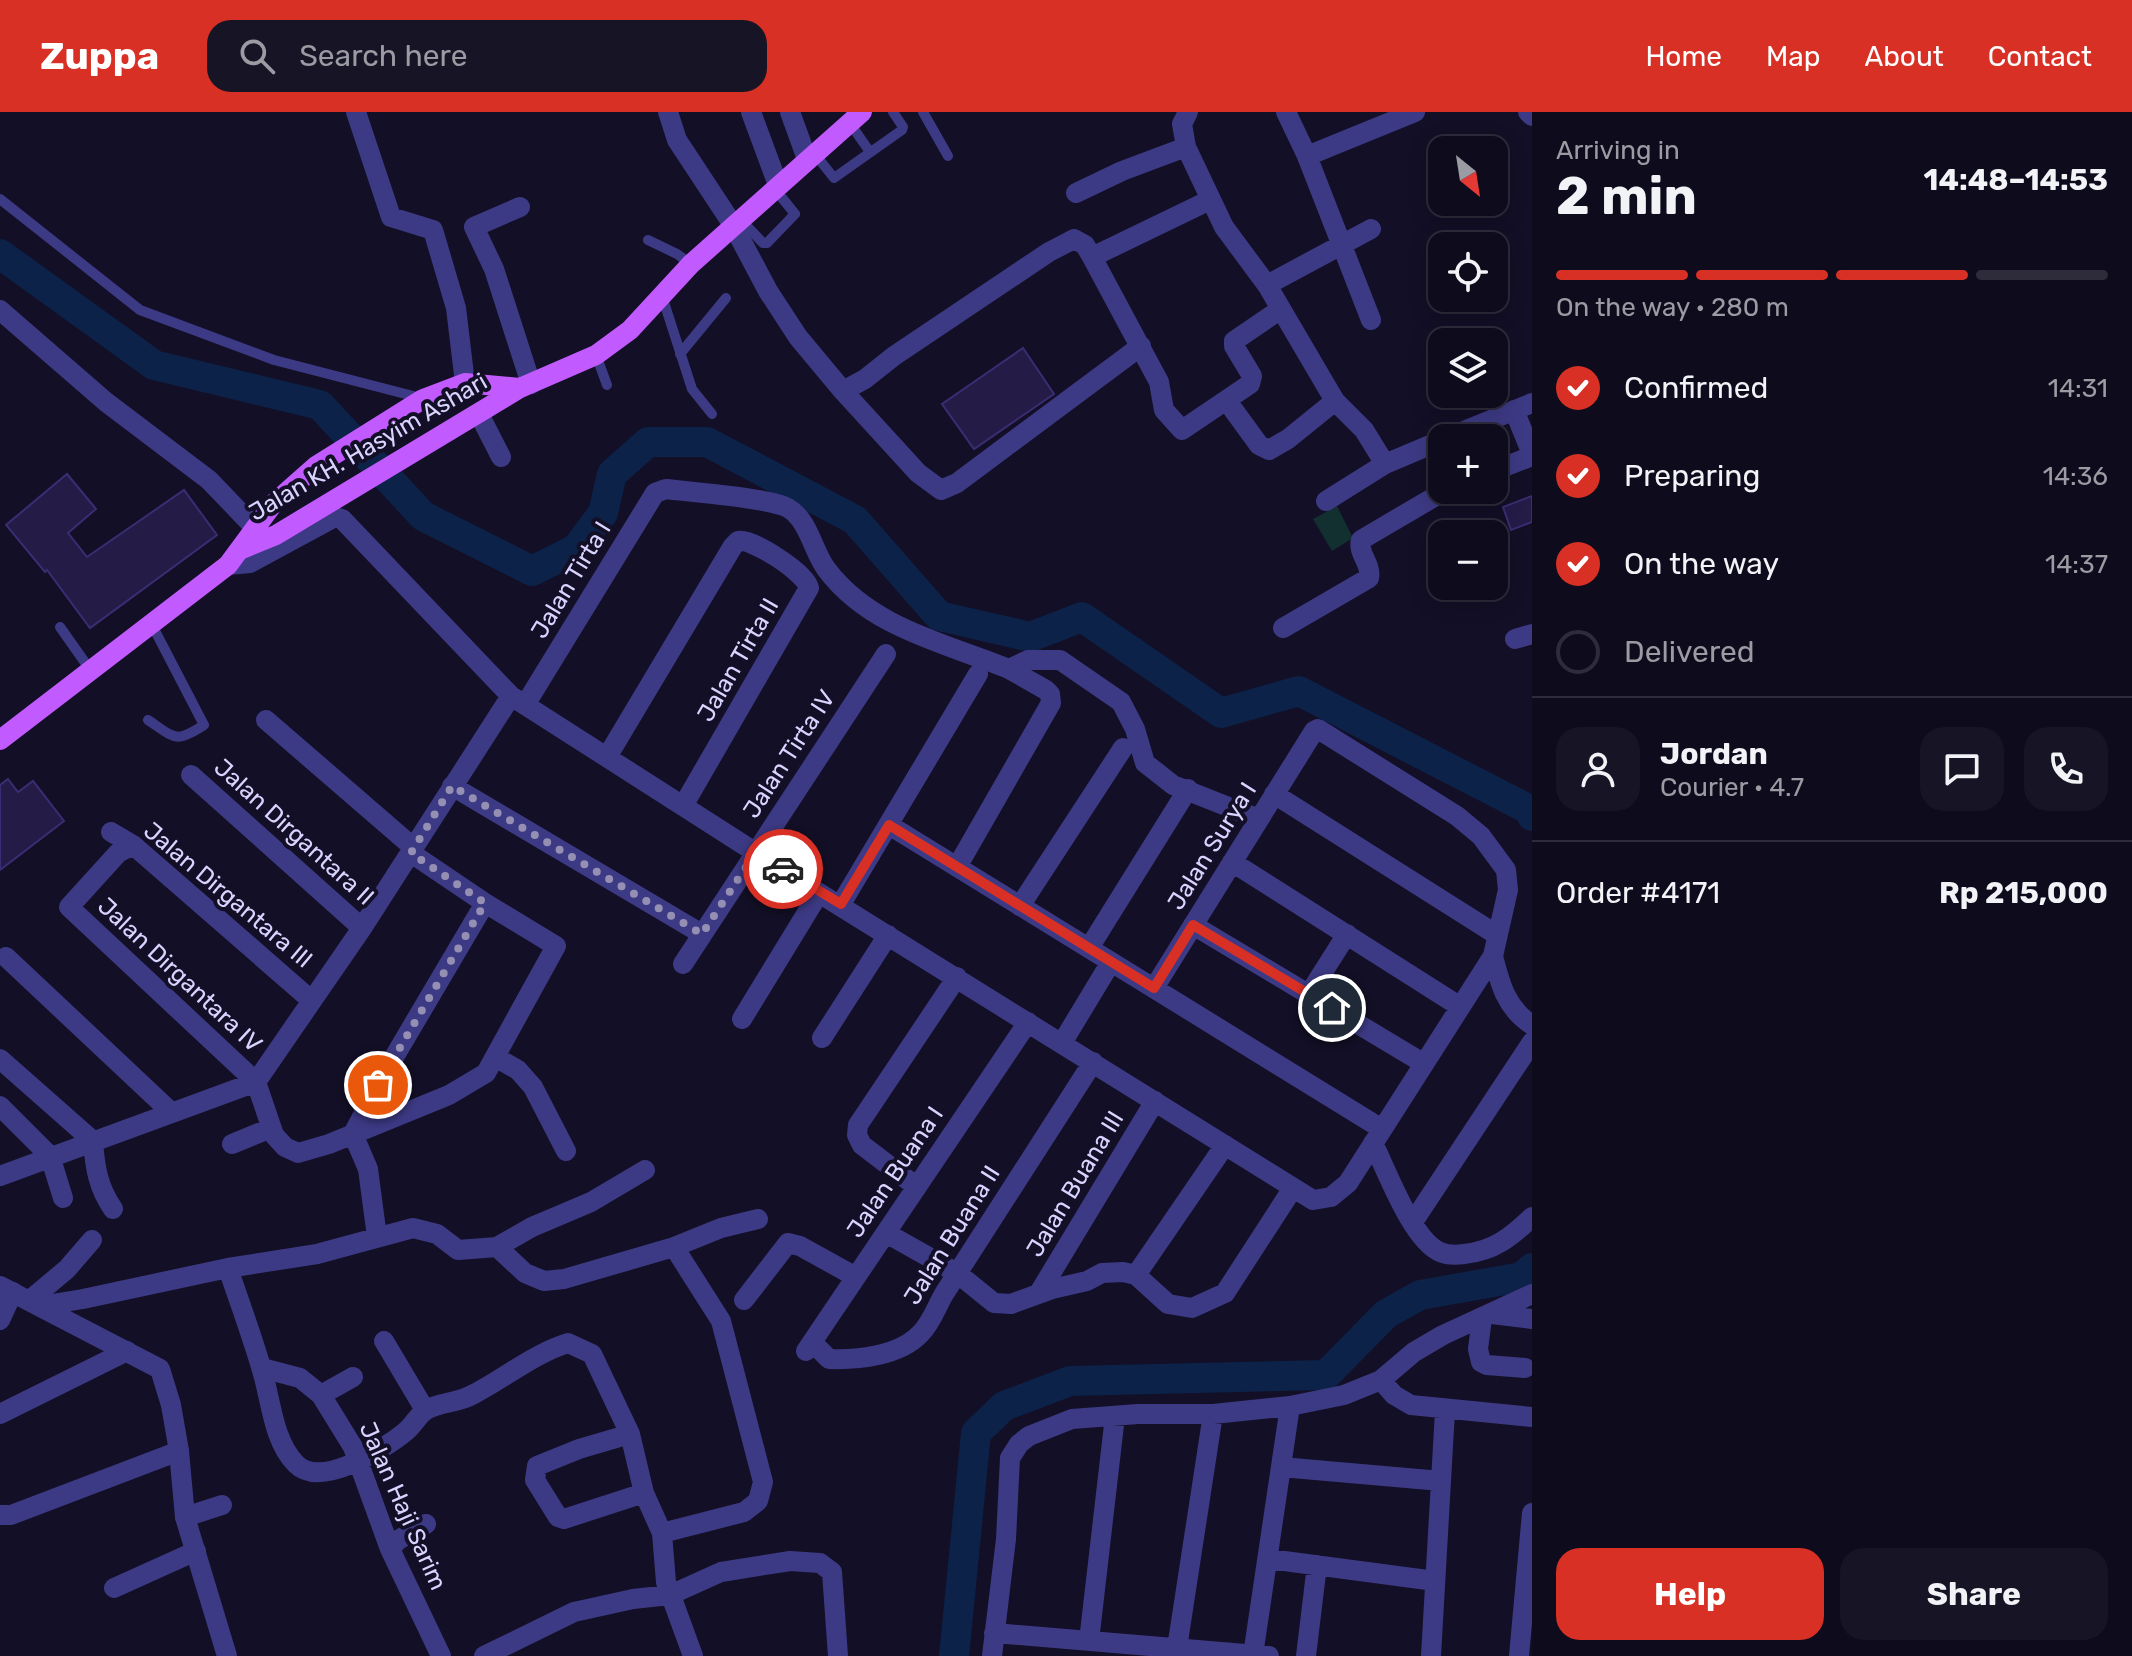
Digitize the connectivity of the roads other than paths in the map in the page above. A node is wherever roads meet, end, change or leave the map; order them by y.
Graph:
1 (356, 112) edge
2 (668, 112) edge
3 (751, 112) edge
4 (790, 112) edge
5 (893, 112) edge
6 (923, 112) edge
7 (1188, 112) edge
8 (1286, 112) edge
9 (1415, 112) edge
10 (857, 115) edge
11 (1186, 147) junction
12 (870, 152) junction
13 (810, 156) junction
14 (948, 156) dead end
15 (1307, 156) junction
16 (776, 187) junction
17 (1076, 193) dead end
18 (0, 199) edge
19 (1210, 200) junction
20 (520, 207) dead end
21 (737, 222) junction
22 (1371, 229) dead end
23 (648, 240) dead end
24 (1342, 244) junction
25 (1092, 257) junction
26 (691, 264) junction
27 (1267, 285) junction
28 (662, 295) junction
29 (726, 298) dead end
30 (1281, 309) junction
31 (0, 310) edge
32 (1371, 320) dead end
33 (1141, 346) junction
34 (680, 354) junction
35 (596, 355) junction
36 (465, 383) junction
37 (607, 385) dead end
38 (526, 386) junction
39 (843, 391) junction
40 (423, 399) junction
41 (1227, 401) junction
42 (1335, 401) junction
43 (1523, 406) edge
44 (479, 414) junction
45 (712, 414) dead end
46 (1480, 424) edge
47 (1428, 446) edge
48 (1532, 455) edge
49 (501, 457) dead end
50 (1385, 464) junction
51 (1508, 465) edge
52 (1326, 501) dead end
53 (1428, 501) edge
54 (256, 529) junction
55 (235, 557) junction
56 (152, 625) junction
57 (60, 627) dead end
58 (1283, 628) dead end
59 (886, 654) dead end
60 (1009, 669) junction
61 (91, 671) junction
62 (978, 674) dead end
63 (518, 700) junction
64 (148, 720) dead end
65 (266, 720) dead end
66 (2, 734) edge
67 (1123, 748) dead end
68 (607, 757) junction
69 (191, 775) dead end
70 (452, 786) junction
71 (1188, 789) junction
72 (1274, 794) junction
73 (683, 806) junction
74 (1259, 819) junction
75 (889, 825) junction
76 (111, 832) dead end
77 (133, 845) junction
78 (412, 851) junction
79 (756, 852) junction
80 (1232, 862) junction
81 (957, 867) junction
82 (819, 893) junction
83 (485, 903) junction
84 (841, 904) junction
85 (1020, 906) junction
86 (1193, 925) junction
87 (362, 928) junction
88 (702, 934) junction
89 (1347, 934) junction
90 (888, 935) junction
91 (1497, 935) junction
92 (1089, 948) junction
93 (1493, 956) junction
94 (6, 957) dead end
95 (1111, 962) junction
96 (683, 964) dead end
97 (957, 977) junction
98 (1154, 988) junction
99 (1309, 994) junction
100 (311, 1000) junction
101 (1459, 1006) junction
102 (742, 1019) dead end
103 (1028, 1022) junction
104 (1532, 1025) edge
105 (822, 1038) dead end
106 (1532, 1042) edge
107 (1062, 1043) junction
108 (495, 1057) junction
109 (0, 1059) edge
110 (1093, 1062) junction
111 (1423, 1063) junction
112 (22, 1079) junction
113 (256, 1082) junction
114 (1155, 1101) junction
115 (0, 1106) edge
116 (172, 1113) junction
117 (271, 1128) junction
118 (353, 1134) junction
119 (1377, 1136) junction
120 (93, 1141) junction
121 (232, 1144) dead end
122 (1225, 1145) junction
123 (566, 1151) dead end
124 (50, 1156) junction
125 (3, 1169) edge
126 (645, 1170) dead end
127 (917, 1187) junction
128 (1293, 1188) junction
129 (63, 1198) dead end
130 (113, 1209) dead end
131 (1532, 1217) edge
132 (758, 1219) dead end
133 (1413, 1222) junction
134 (886, 1233) junction
135 (377, 1237) junction
136 (92, 1240) dead end
137 (497, 1247) junction
138 (674, 1247) junction
139 (228, 1268) junction
140 (957, 1273) junction
141 (1136, 1275) junction
142 (856, 1277) junction
143 (1039, 1293) junction
144 (1532, 1294) edge
145 (21, 1296) edge
146 (744, 1300) dead end
147 (1486, 1316) junction
148 (1532, 1319) edge
149 (0, 1320) edge
150 (384, 1341) dead end
151 (809, 1347) joint
152 (127, 1351) junction
153 (262, 1368) junction
154 (1525, 1368) dead end
155 (353, 1377) dead end
156 (1381, 1380) junction
157 (321, 1395) junction
158 (1290, 1406) junction
159 (425, 1410) junction
160 (1445, 1411) junction
161 (0, 1414) edge
162 (1213, 1414) junction
163 (1115, 1416) junction
164 (1532, 1417) edge
165 (630, 1434) junction
166 (179, 1451) junction
167 (357, 1460) junction
168 (1281, 1467) junction
169 (1441, 1481) junction
170 (644, 1493) junction
171 (222, 1505) dead end
172 (1532, 1513) edge
173 (0, 1515) edge
174 (185, 1517) junction
175 (426, 1524) dead end
176 (662, 1533) junction
177 (390, 1549) junction
178 (196, 1551) junction
179 (1269, 1559) junction
180 (1317, 1565) junction
181 (1435, 1581) junction
182 (114, 1588) dead end
183 (670, 1595) junction
184 (994, 1633) junction
185 (1089, 1641) junction
186 (1061, 1647) edge
187 (1177, 1648) junction
188 (1132, 1650) edge
189 (1211, 1654) edge
190 (224, 1655) edge
191 (1261, 1655) edge
192 (441, 1656) edge
193 (484, 1656) edge
194 (693, 1656) edge
195 (838, 1656) edge
196 (992, 1656) edge
197 (1306, 1656) edge
198 (1431, 1656) edge
199 (1519, 1656) edge

1 - 36 street
2 - 21 street
3 - 16 street
4 - 13 street
5 - 12 lane
6 - 14 lane
7 - 11 street
8 - 15 street
9 - 15 street
10 - 12 lane
10 - 13 main road, Jalan KH. Hasyim Ashari
11 - 17 street
11 - 19 street
12 - 13 lane
13 - 16 main road, Jalan KH. Hasyim Ashari
15 - 24 street
16 - 21 main road, Jalan KH. Hasyim Ashari
16 - 21 lane
18 - 40 lane
19 - 25 street
19 - 27 street
20 - 38 street
21 - 26 main road, Jalan KH. Hasyim Ashari
21 - 39 street
22 - 24 street
23 - 26 lane
24 - 27 street
24 - 32 street
25 - 33 street
25 - 39 street
26 - 28 main road, Jalan KH. Hasyim Ashari
27 - 30 street
28 - 34 lane
28 - 35 main road, Jalan KH. Hasyim Ashari
29 - 34 lane
30 - 41 street
30 - 42 street
31 - 54 street
33 - 39 street
33 - 41 street
34 - 45 lane
35 - 37 lane
35 - 38 main road, Jalan KH. Hasyim Ashari
36 - 38 main road, Jalan KH. Hasyim Ashari
36 - 40 main road, Jalan KH. Hasyim Ashari
38 - 44 main road, Jalan KH. Hasyim Ashari
40 - 54 main road, Jalan KH. Hasyim Ashari
41 - 42 street
42 - 50 street
43 - 46 street
43 - 48 street
44 - 49 street
44 - 55 main road, Jalan KH. Hasyim Ashari
47 - 50 street
48 - 51 street
50 - 52 street
53 - 58 street
54 - 55 main road, Jalan KH. Hasyim Ashari
55 - 56 main road, Jalan KH. Hasyim Ashari
55 - 63 street
56 - 61 main road, Jalan KH. Hasyim Ashari
56 - 64 lane
57 - 61 lane
59 - 79 street, Jalan Tirta IV
60 - 63 street, Jalan Tirta I
60 - 71 street
60 - 81 street
61 - 66 main road, Jalan KH. Hasyim Ashari
62 - 75 street
63 - 68 street
63 - 70 street, Jalan Tirta I
65 - 78 street
67 - 85 street
68 - 73 street
68 - 73 street, Jalan Tirta II
69 - 87 street, Jalan Dirgantara II
70 - 78 street, Jalan Tirta I
70 - 88 street
71 - 74 street
71 - 92 street
72 - 74 street, Jalan Surya I
72 - 91 street
72 - 91 street, Jalan Surya I
73 - 79 street
74 - 80 street, Jalan Surya I
75 - 81 street
75 - 84 street
76 - 77 street, Jalan Dirgantara III
77 - 100 street, Jalan Dirgantara III
77 - 113 street, Jalan Dirgantara IV
78 - 83 street
78 - 87 street, Jalan Tirta I
79 - 82 street
79 - 88 street, Jalan Tirta IV
80 - 86 street, Jalan Surya I
80 - 89 street
81 - 85 street
82 - 84 street
82 - 102 street
83 - 108 street
83 - 118 street
84 - 90 street
85 - 92 street
86 - 98 street, Jalan Surya I
86 - 99 street
87 - 100 street, Jalan Tirta I
88 - 96 street, Jalan Tirta IV
89 - 99 street
89 - 101 street
90 - 97 street
90 - 105 street
91 - 93 street
92 - 95 street
93 - 101 street
93 - 104 street
94 - 116 street
95 - 98 street
95 - 107 street
97 - 103 street
97 - 127 street
98 - 119 street
99 - 111 street
100 - 113 street, Jalan Tirta I
101 - 111 street
103 - 107 street
103 - 127 street, Jalan Buana I
106 - 133 street
107 - 110 street
108 - 118 street
108 - 123 street
109 - 112 street
110 - 114 street
110 - 140 street, Jalan Buana II
111 - 119 street
112 - 115 street
112 - 120 street
113 - 116 street
113 - 117 street
114 - 122 street
114 - 143 street, Jalan Buana III
115 - 124 street
116 - 120 street
117 - 118 street
117 - 121 street
118 - 135 street
119 - 128 street
119 - 133 street
120 - 124 street
120 - 130 street
122 - 128 street
122 - 141 street
124 - 125 street
124 - 129 street
126 - 137 street
127 - 134 street, Jalan Buana I
128 - 141 street
131 - 133 street
132 - 138 street
134 - 140 street
134 - 142 street, Jalan Buana I
135 - 137 street
135 - 139 street
136 - 145 street
137 - 138 street
138 - 176 street
139 - 145 street
139 - 153 street
140 - 143 street
140 - 151 street, Jalan Buana II
141 - 143 street
142 - 146 street
142 - 151 street, Jalan Buana I
144 - 147 street
145 - 149 street
145 - 152 street
147 - 148 street
147 - 154 street
147 - 156 street
150 - 159 street
152 - 161 street
152 - 166 street
153 - 157 street, Jalan Haji Sarim
153 - 167 street
155 - 157 street
156 - 158 street
156 - 160 street
157 - 167 street, Jalan Haji Sarim
158 - 162 street
158 - 168 street
159 - 165 street
159 - 167 street
160 - 164 street
160 - 169 street
162 - 163 street
162 - 187 street
163 - 184 street
163 - 185 street
165 - 170 street
165 - 170 street
166 - 173 street
166 - 174 street
167 - 177 street, Jalan Haji Sarim
168 - 169 street
168 - 179 street
169 - 181 street
170 - 176 street
171 - 174 street
172 - 199 street
174 - 178 street
175 - 177 street
176 - 183 street
177 - 192 street, Jalan Haji Sarim
178 - 182 street
178 - 190 street
179 - 180 street
179 - 191 street
180 - 181 street
180 - 197 street
181 - 198 street
183 - 193 street
183 - 194 street
183 - 195 street
184 - 186 street
184 - 196 street
185 - 186 street
185 - 188 street
187 - 188 street
187 - 189 street
189 - 191 street

